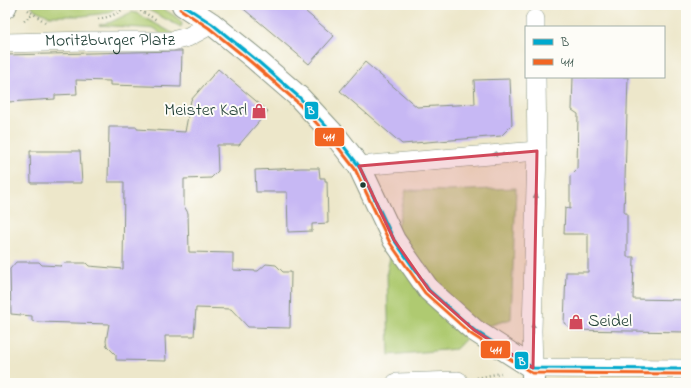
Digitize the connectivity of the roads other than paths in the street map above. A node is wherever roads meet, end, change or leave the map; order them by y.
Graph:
1 (183, 5) edge
2 (212, 24) junction
3 (5, 43) edge
4 (536, 78) edge
5 (537, 151) junction
6 (359, 166) junction
7 (686, 369) edge
8 (533, 376) edge
9 (458, 381) road end
10 (396, 383) edge

1 - 2 street
2 - 3 street, Moritzburger Platz
2 - 6 street
4 - 5 street
5 -> 6 street
8 -> 5 street
6 - 8 street
7 - 8 street
9 - 10 street

